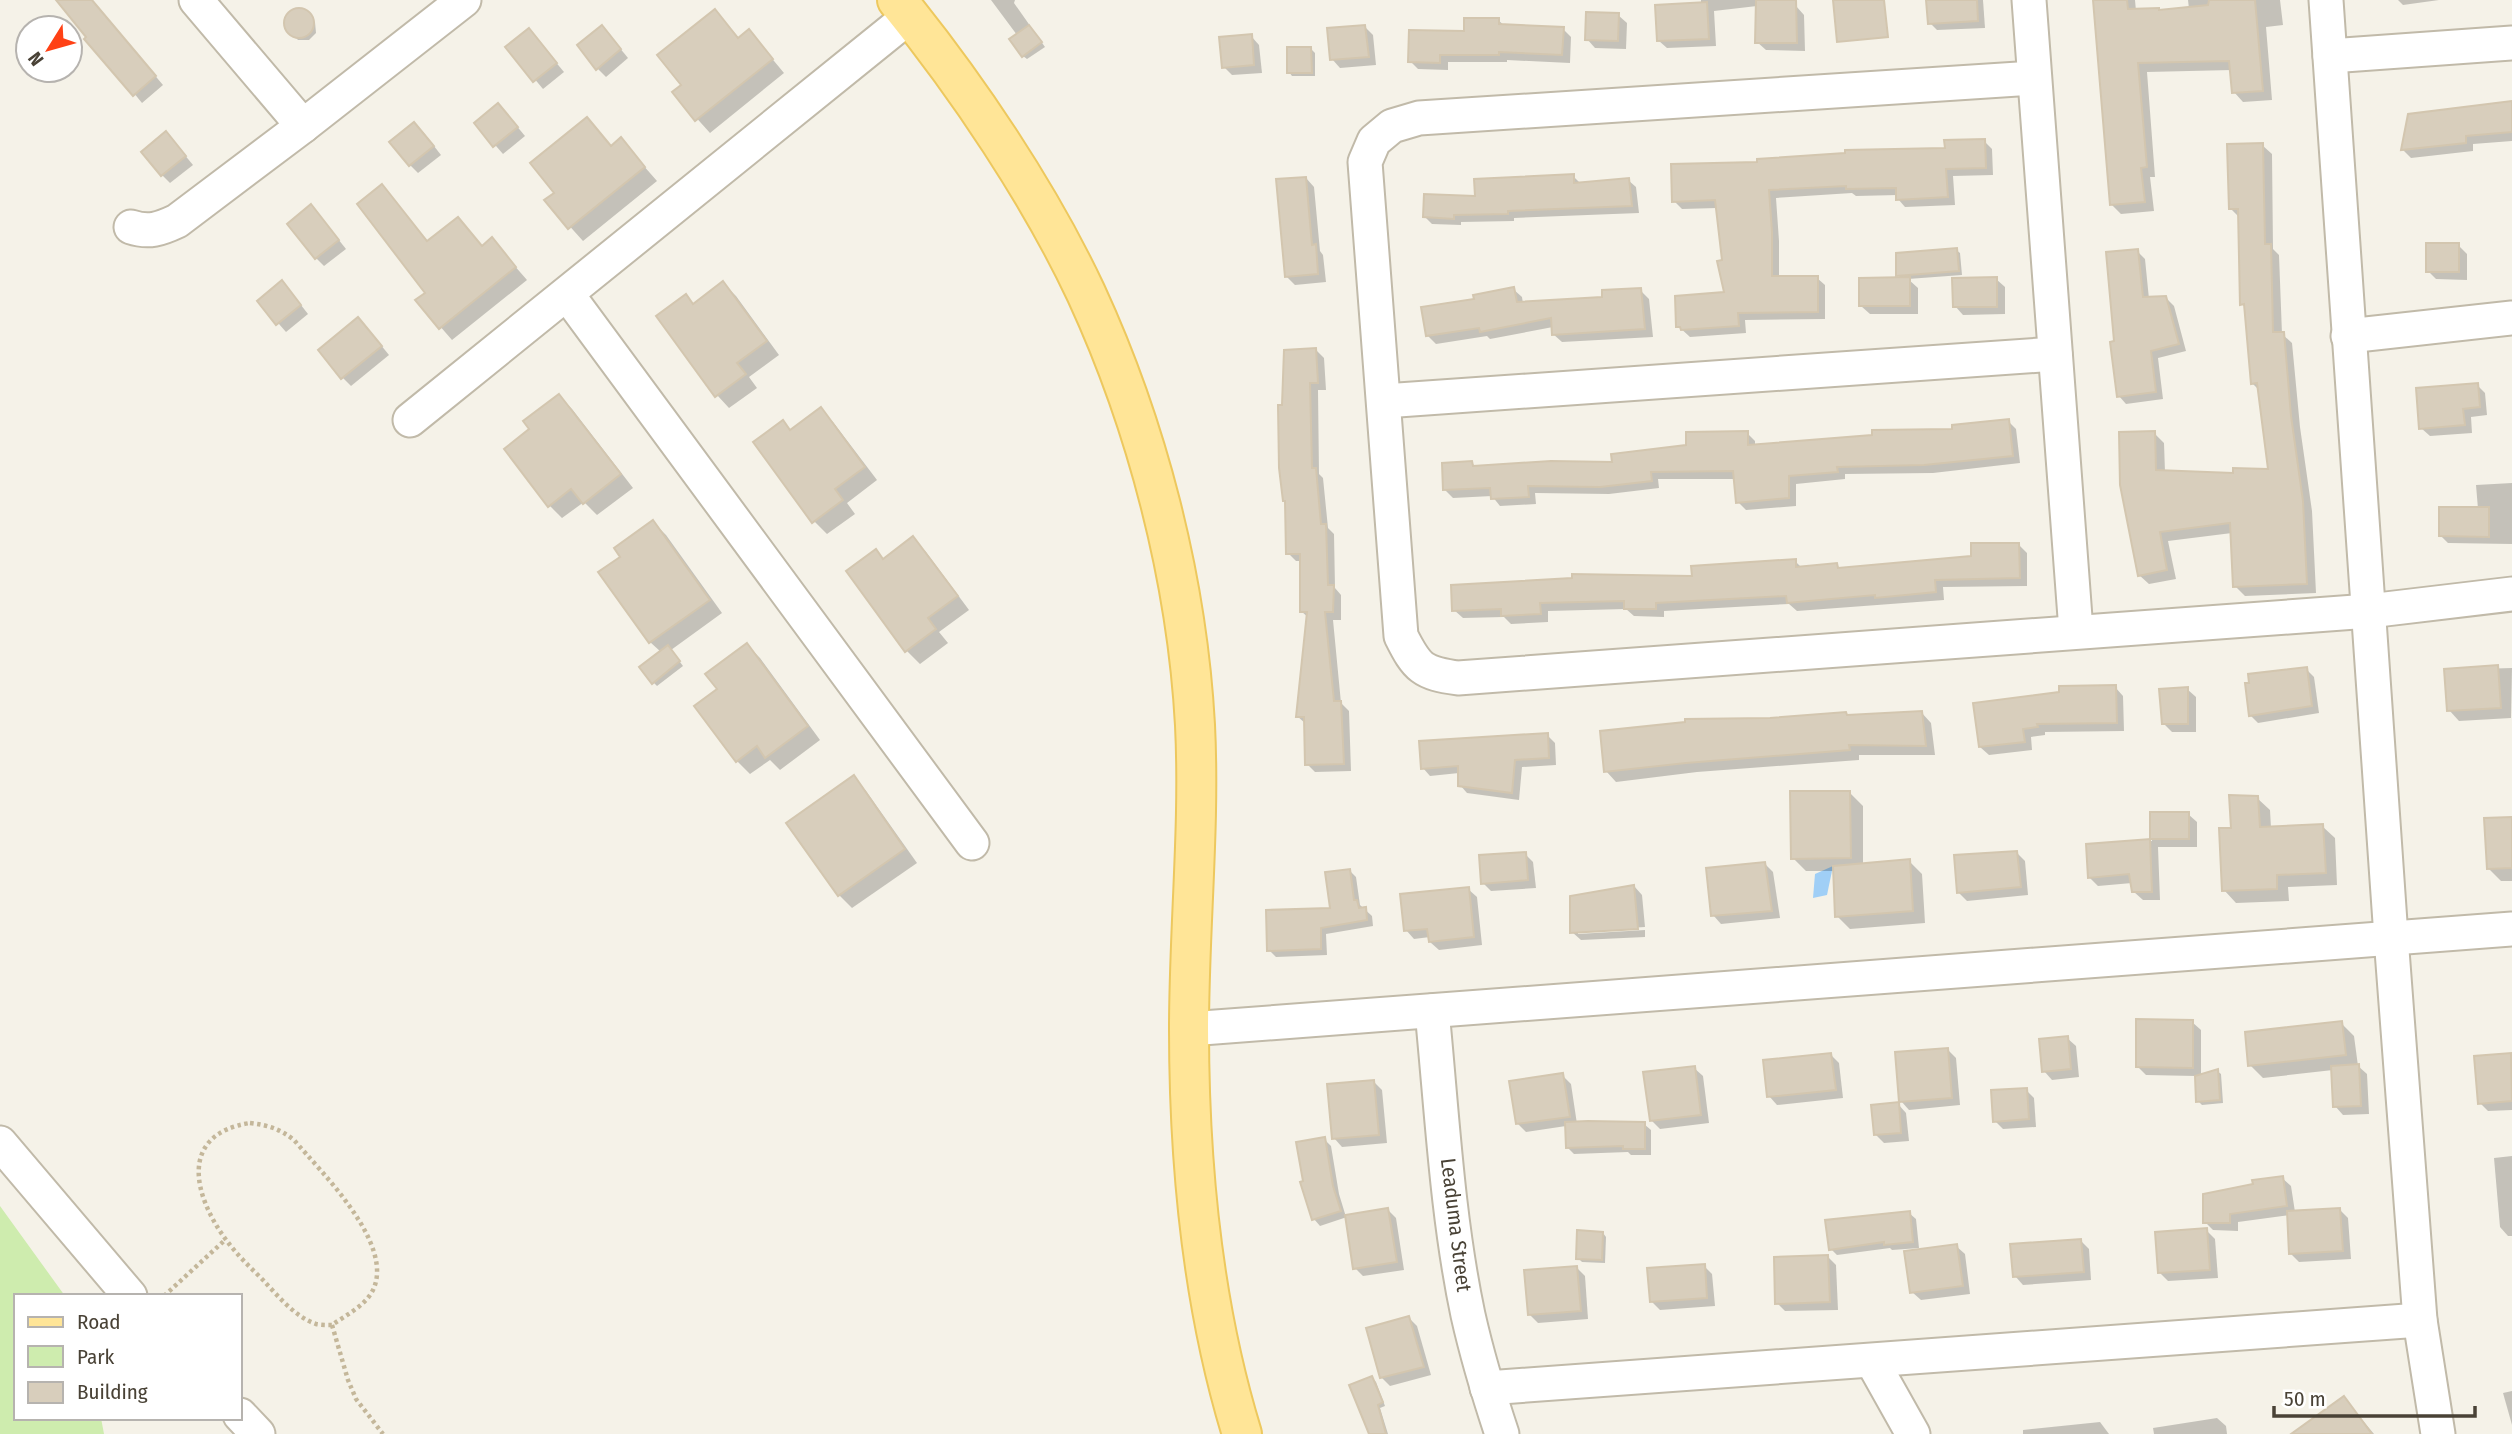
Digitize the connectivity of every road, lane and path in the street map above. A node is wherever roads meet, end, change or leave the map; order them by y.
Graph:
1 (196, 0) edge
2 (464, 0) edge
3 (2029, 0) edge
4 (2326, 0) edge
5 (903, 8) edge
6 (2512, 43) edge
7 (2330, 57) junction
8 (2034, 78) junction
9 (303, 126) junction
10 (131, 227) dead end
11 (567, 294) junction
12 (2512, 318) edge
13 (2348, 336) junction
14 (2055, 354) junction
15 (1384, 401) junction
16 (410, 420) dead end
17 (2512, 594) edge
18 (2369, 611) junction
19 (2076, 631) junction
20 (972, 843) dead end
21 (2512, 929) edge
22 (2391, 937) junction
23 (1432, 1011) junction
24 (1189, 1029) junction
25 (0, 1143) edge
26 (226, 1240) junction
27 (128, 1294) edge
28 (166, 1294) edge
29 (2420, 1320) junction
30 (332, 1325) junction
31 (1872, 1361) junction
32 (1487, 1388) junction
33 (242, 1417) edge
34 (258, 1434) edge
35 (383, 1434) edge
36 (1242, 1434) edge
37 (1502, 1434) edge
38 (1913, 1434) edge
39 (2438, 1434) edge

1 - 9 street
2 - 9 street
3 - 8 street
4 - 7 street
5 - 11 street
5 - 24 main road
6 - 7 street
7 - 13 street
8 - 14 street
8 - 15 street
9 - 10 street
11 - 16 street
11 - 20 street
12 - 13 street
13 - 18 street
14 - 15 street
14 - 19 street
15 - 19 street
17 - 18 street
18 - 19 street
18 - 22 street
21 - 22 street
22 - 23 street
22 - 29 street
23 - 24 street
23 - 32 street, Leaduma Street
24 - 36 main road
25 - 27 street
26 - 28 path
26 - 30 path
26 - 30 path
29 - 31 street
29 - 39 street
30 - 35 path
31 - 32 street
31 - 38 street
32 - 37 street, Leaduma Street
33 - 34 street

